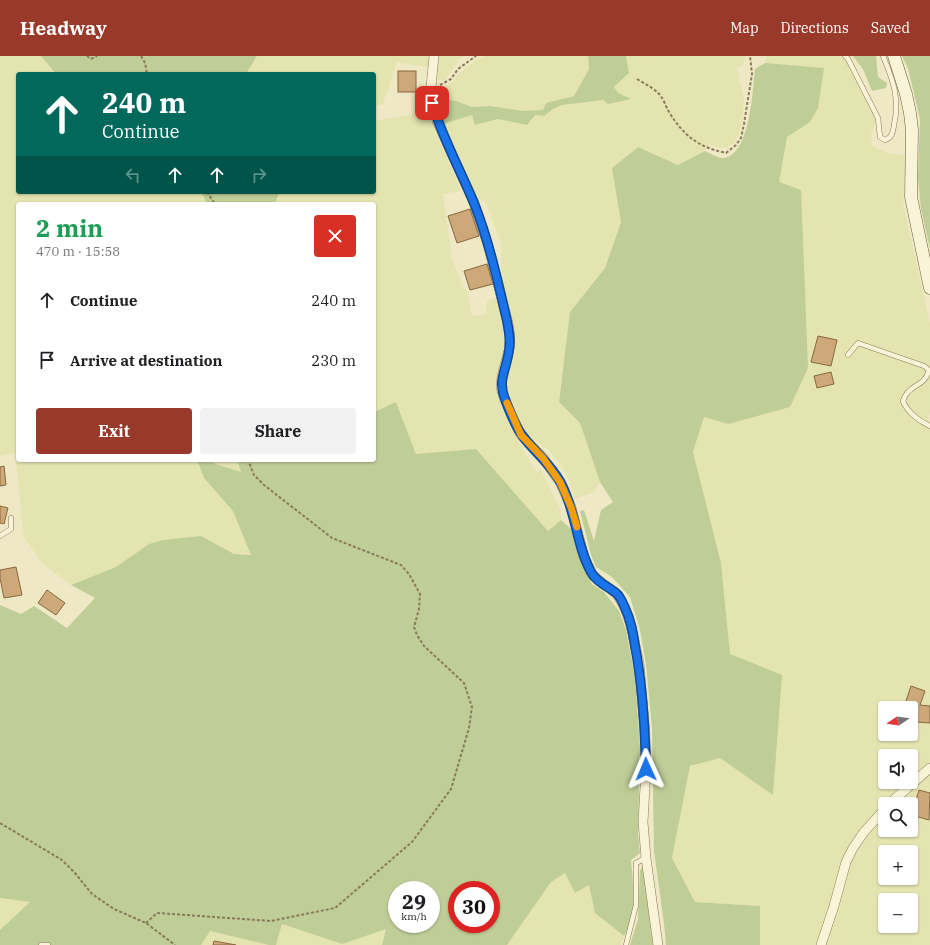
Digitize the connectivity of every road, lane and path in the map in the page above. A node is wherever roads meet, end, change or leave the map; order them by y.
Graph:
1 (87, 56) edge
2 (97, 56) edge
3 (141, 56) edge
4 (434, 56) edge
5 (476, 56) edge
6 (750, 56) edge
7 (845, 56) edge
8 (883, 56) edge
9 (894, 56) edge
10 (147, 72) edge
11 (637, 79) dead end
12 (431, 88) junction
13 (930, 288) edge
14 (848, 355) dead end
15 (930, 426) edge
16 (249, 462) edge
17 (11, 518) dead end
18 (0, 536) edge
19 (930, 768) edge
20 (898, 797) edge
21 (878, 817) edge
22 (0, 824) edge
23 (646, 858) junction
24 (146, 923) junction
25 (41, 945) edge
26 (48, 945) edge
27 (175, 945) edge
28 (626, 945) edge
29 (658, 945) edge
30 (821, 945) edge

1 - 2 path
3 - 10 path
4 - 12 street
5 - 12 path
6 - 11 path
7 - 8 lane
9 - 13 main road
12 - 23 street
14 - 15 lane
16 - 24 path
17 - 18 lane
19 - 20 street
21 - 30 street
22 - 24 path
23 - 28 lane
23 - 29 street
24 - 27 path
25 - 26 lane

